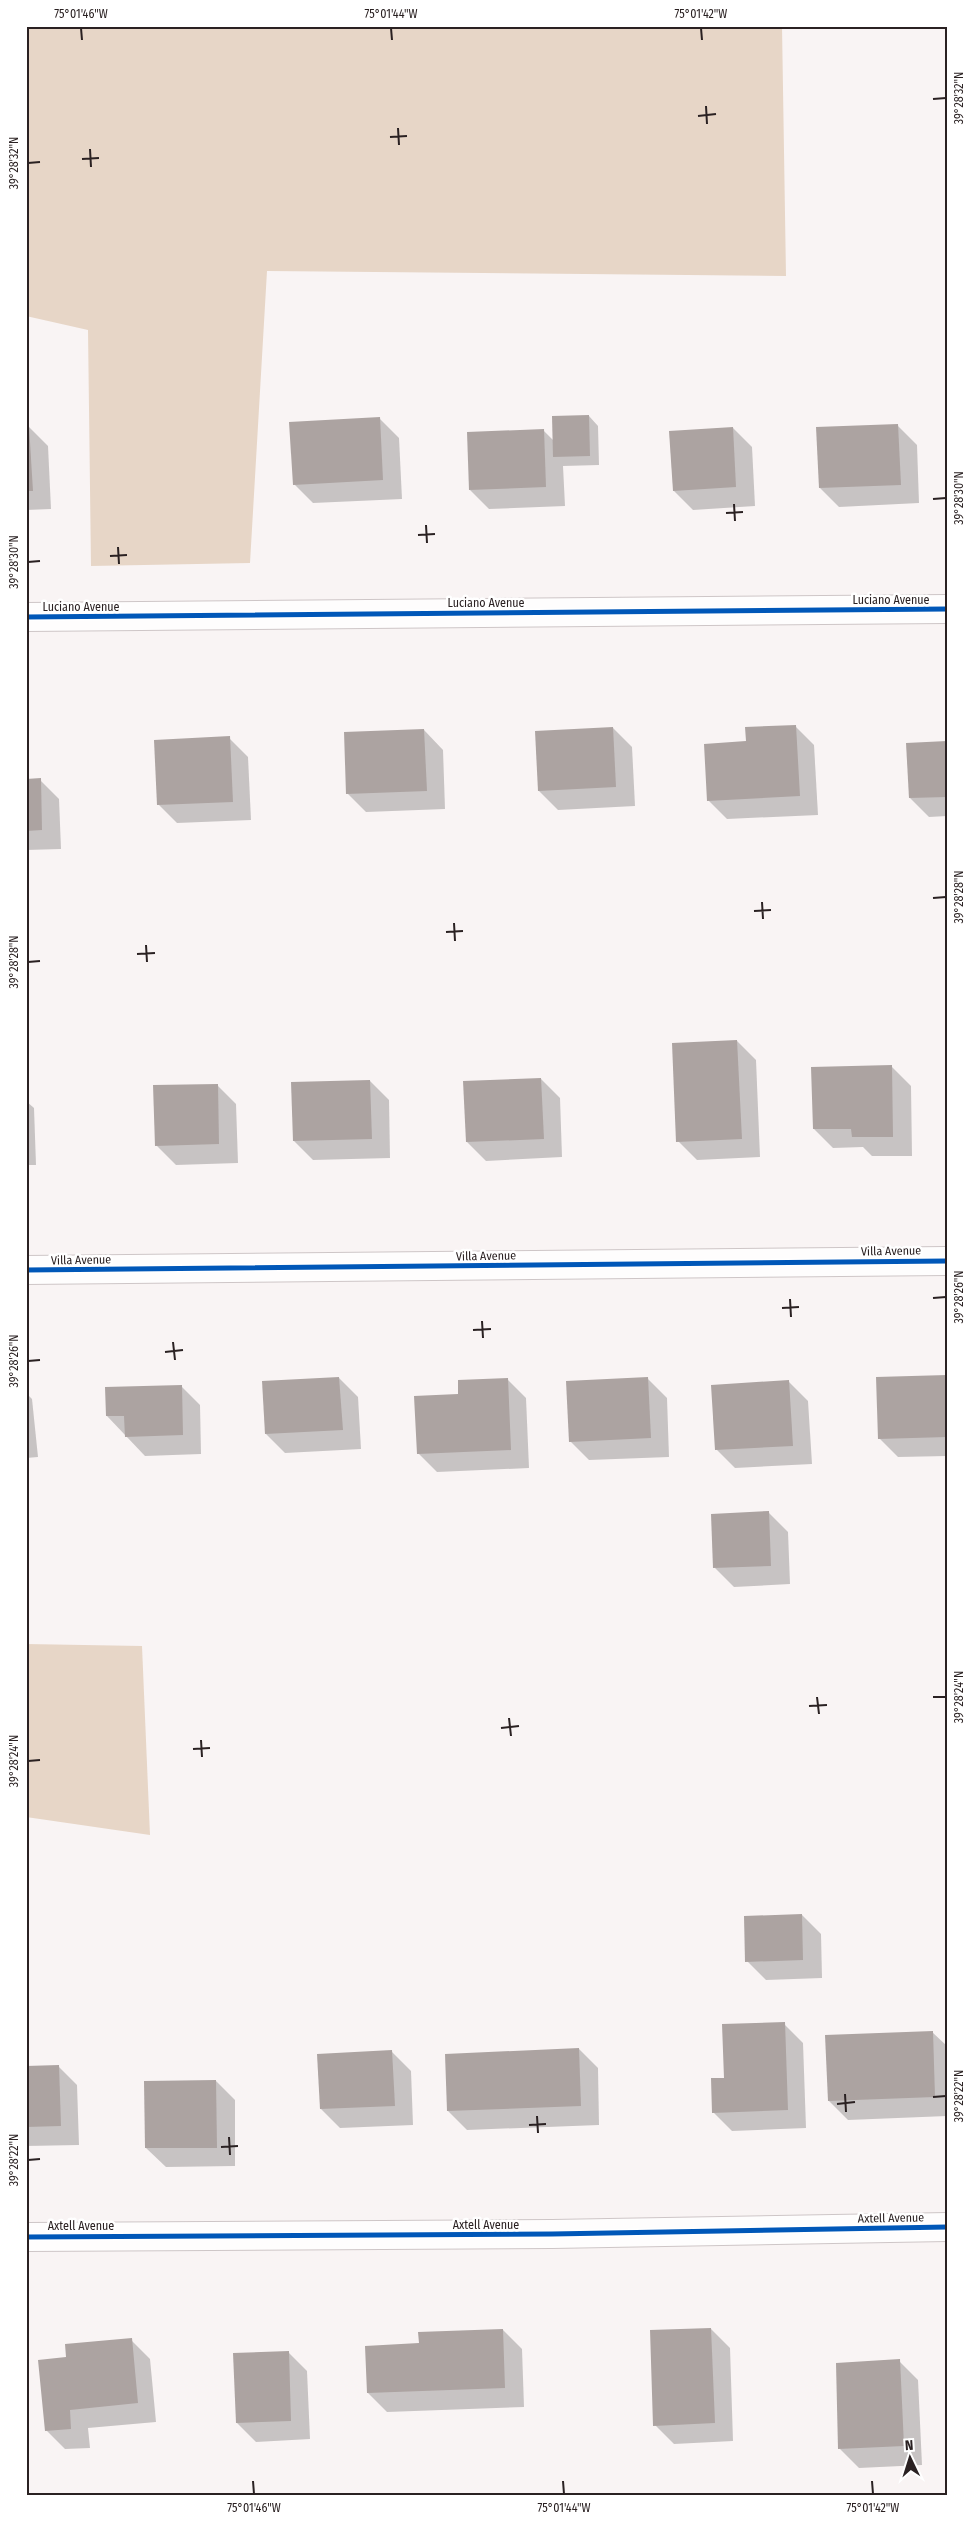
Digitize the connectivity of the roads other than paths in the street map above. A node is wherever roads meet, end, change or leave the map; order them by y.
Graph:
1 (947, 609) edge
2 (26, 617) edge
3 (947, 1261) edge
4 (26, 1270) edge
5 (947, 2227) edge
6 (26, 2237) edge

1 - 2 street, Luciano Avenue
3 - 4 street, Villa Avenue
5 - 6 street, Axtell Avenue

